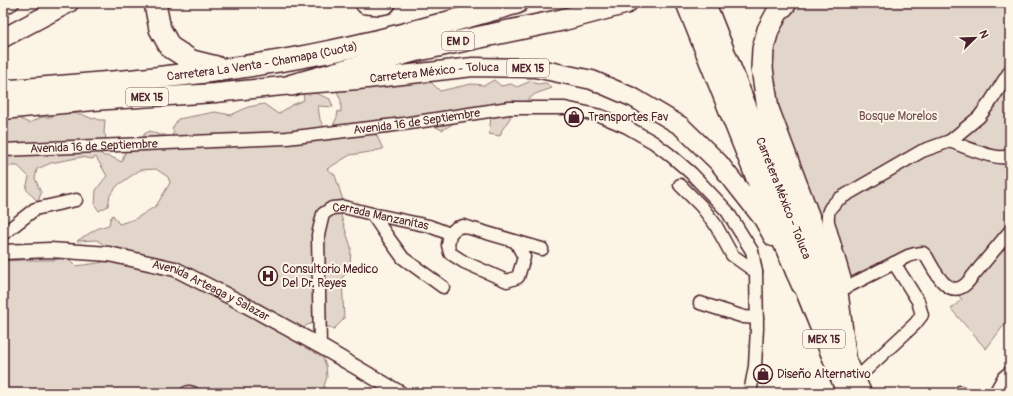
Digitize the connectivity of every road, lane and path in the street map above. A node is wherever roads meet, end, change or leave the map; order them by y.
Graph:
1 (13, 3) edge
2 (69, 3) edge
3 (157, 3) edge
4 (366, 3) edge
5 (385, 3) edge
6 (517, 3) edge
7 (626, 3) edge
8 (786, 3) edge
9 (694, 4) edge
10 (3, 9) edge
11 (3, 38) edge
12 (227, 70) junction
13 (1010, 71) edge
14 (292, 85) junction
15 (3, 91) edge
16 (3, 110) edge
17 (950, 141) junction
18 (3, 150) edge
19 (1010, 155) edge
20 (680, 185) dead end
21 (76, 200) dead end
22 (372, 214) junction
23 (1010, 231) edge
24 (3, 234) edge
25 (450, 234) junction
26 (516, 242) junction
27 (542, 249) dead end
28 (3, 252) edge
29 (894, 263) junction
30 (756, 272) junction
31 (802, 284) junction
32 (443, 287) dead end
33 (842, 289) junction
34 (700, 303) dead end
35 (757, 318) junction
36 (320, 346) junction
37 (845, 355) junction
38 (1010, 372) edge
39 (855, 388) edge
40 (186, 393) edge
41 (193, 393) edge
42 (400, 393) edge
43 (750, 393) edge
44 (995, 393) edge

1 - 10 street
2 - 11 main road
3 - 12 highway
4 - 5 highway
6 - 12 highway, Carretera La Venta - Chamapa (Cuota) / EM D
7 - 14 highway, Carretera La Venta - Chamapa (Cuota) / EM D
8 - 33 highway
9 - 31 highway
9 - 37 main road, Carretera México - Toluca / MEX 15
12 - 15 highway, Carretera La Venta - Chamapa (Cuota) / EM D
13 - 17 street
14 - 16 main road, Carretera México - Toluca / MEX 15
14 - 31 main road, Carretera México - Toluca / MEX 15
17 - 19 street
17 - 33 street
18 - 30 street, Avenida 16 de Septiembre
20 - 30 street
21 - 24 street
22 - 25 street, Cerrada Manzanitas
22 - 32 street
22 - 36 street, Cerrada Manzanitas
23 - 29 street
25 - 26 street
25 - 26 street
26 - 27 street
28 - 36 street, Avenida Arteaga y Salazar
29 - 33 street
29 - 39 street
30 - 35 street, Avenida 16 de Septiembre
31 - 39 main road, Carretera México - Toluca / MEX 15
33 - 37 highway
34 - 35 street
35 - 43 street, Avenida 16 de Septiembre
36 - 42 street, Avenida Arteaga y Salazar
37 - 39 main road, Carretera México - Toluca / MEX 15
38 - 44 street
40 - 41 street

